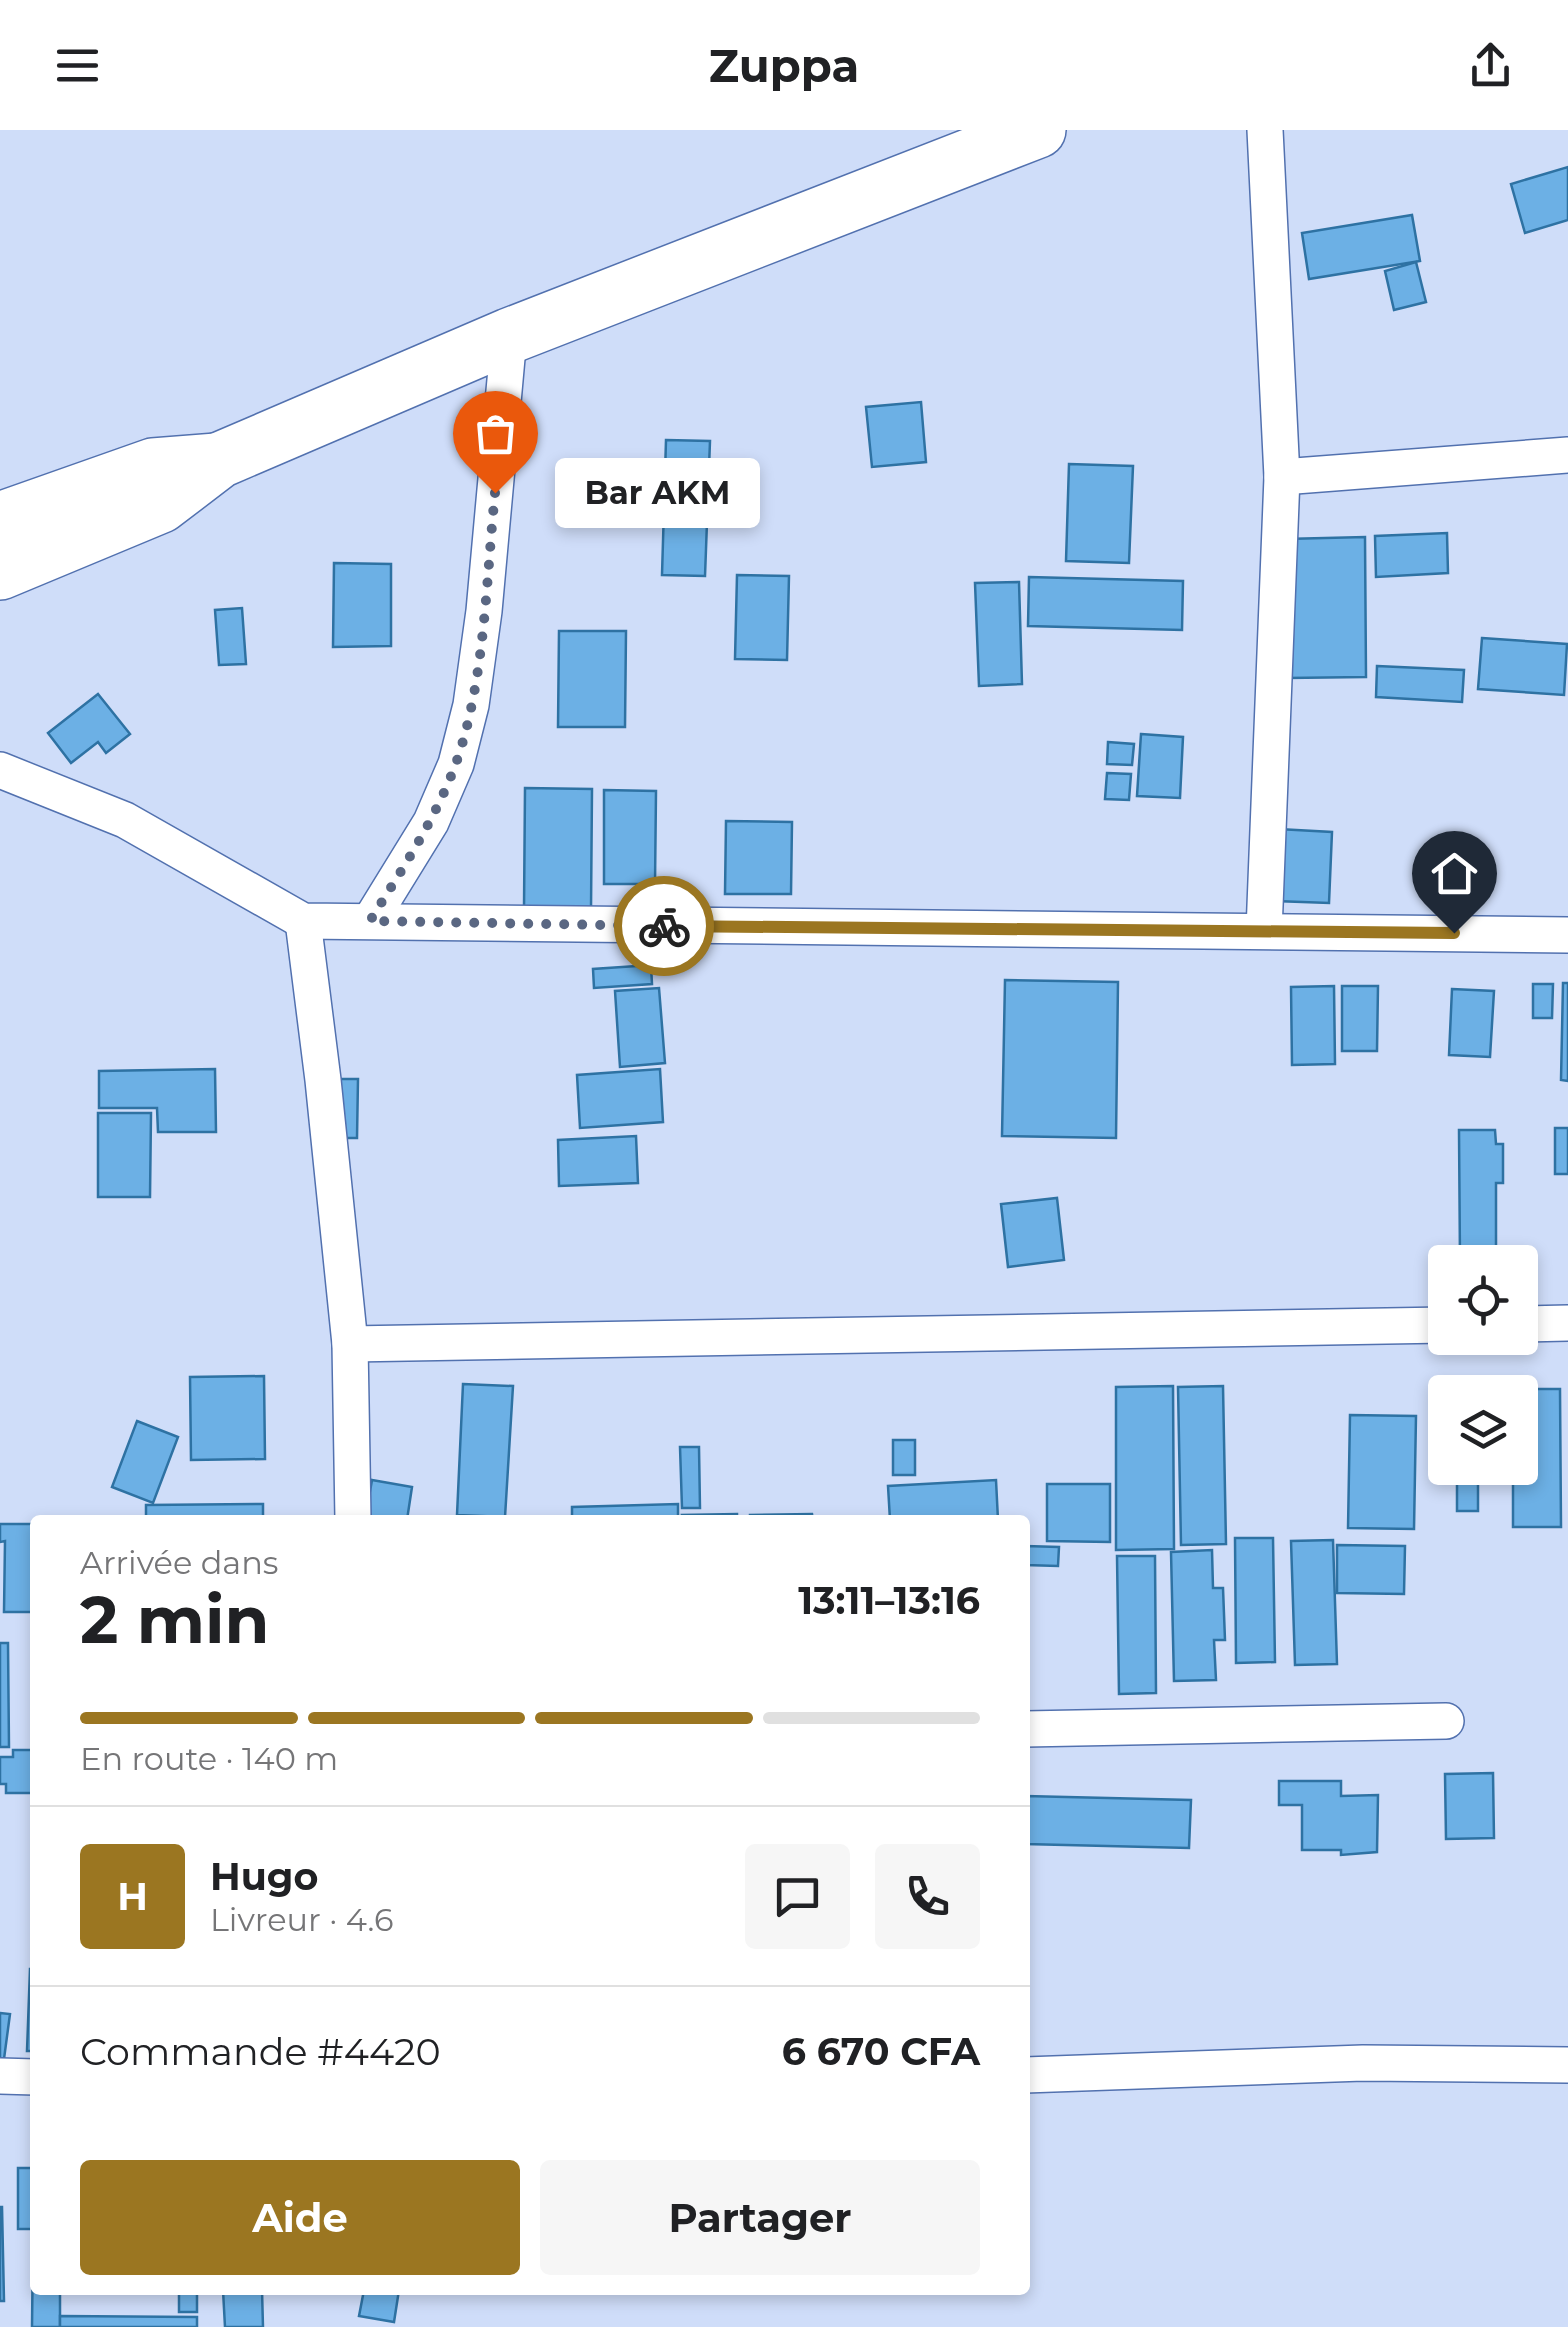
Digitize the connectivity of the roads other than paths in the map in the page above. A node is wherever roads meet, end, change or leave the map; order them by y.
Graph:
1 (1265, 130) edge
2 (1015, 135) edge
3 (509, 336) junction
4 (1568, 455) edge
5 (220, 460) junction
6 (1282, 477) junction
7 (0, 520) edge
8 (0, 572) edge
9 (0, 770) edge
10 (303, 921) junction
11 (370, 921) junction
12 (1264, 931) junction
13 (1568, 935) edge
14 (1538, 1324) edge
15 (1568, 1324) edge
16 (1428, 1326) edge
17 (350, 1344) junction
18 (353, 1515) edge
19 (1446, 1721) dead end
20 (1030, 1729) edge
21 (1568, 2066) edge
22 (1030, 2075) edge
23 (0, 2076) edge
24 (30, 2076) edge

1 - 6 street
2 - 3 main road
3 - 5 main road
3 - 11 street
4 - 6 street
5 - 7 main road
5 - 8 main road
6 - 12 street
9 - 10 street
10 - 11 street
10 - 17 street
11 - 12 street
12 - 13 street
14 - 15 street
16 - 17 street
17 - 18 street
19 - 20 street
21 - 22 street
23 - 24 street

